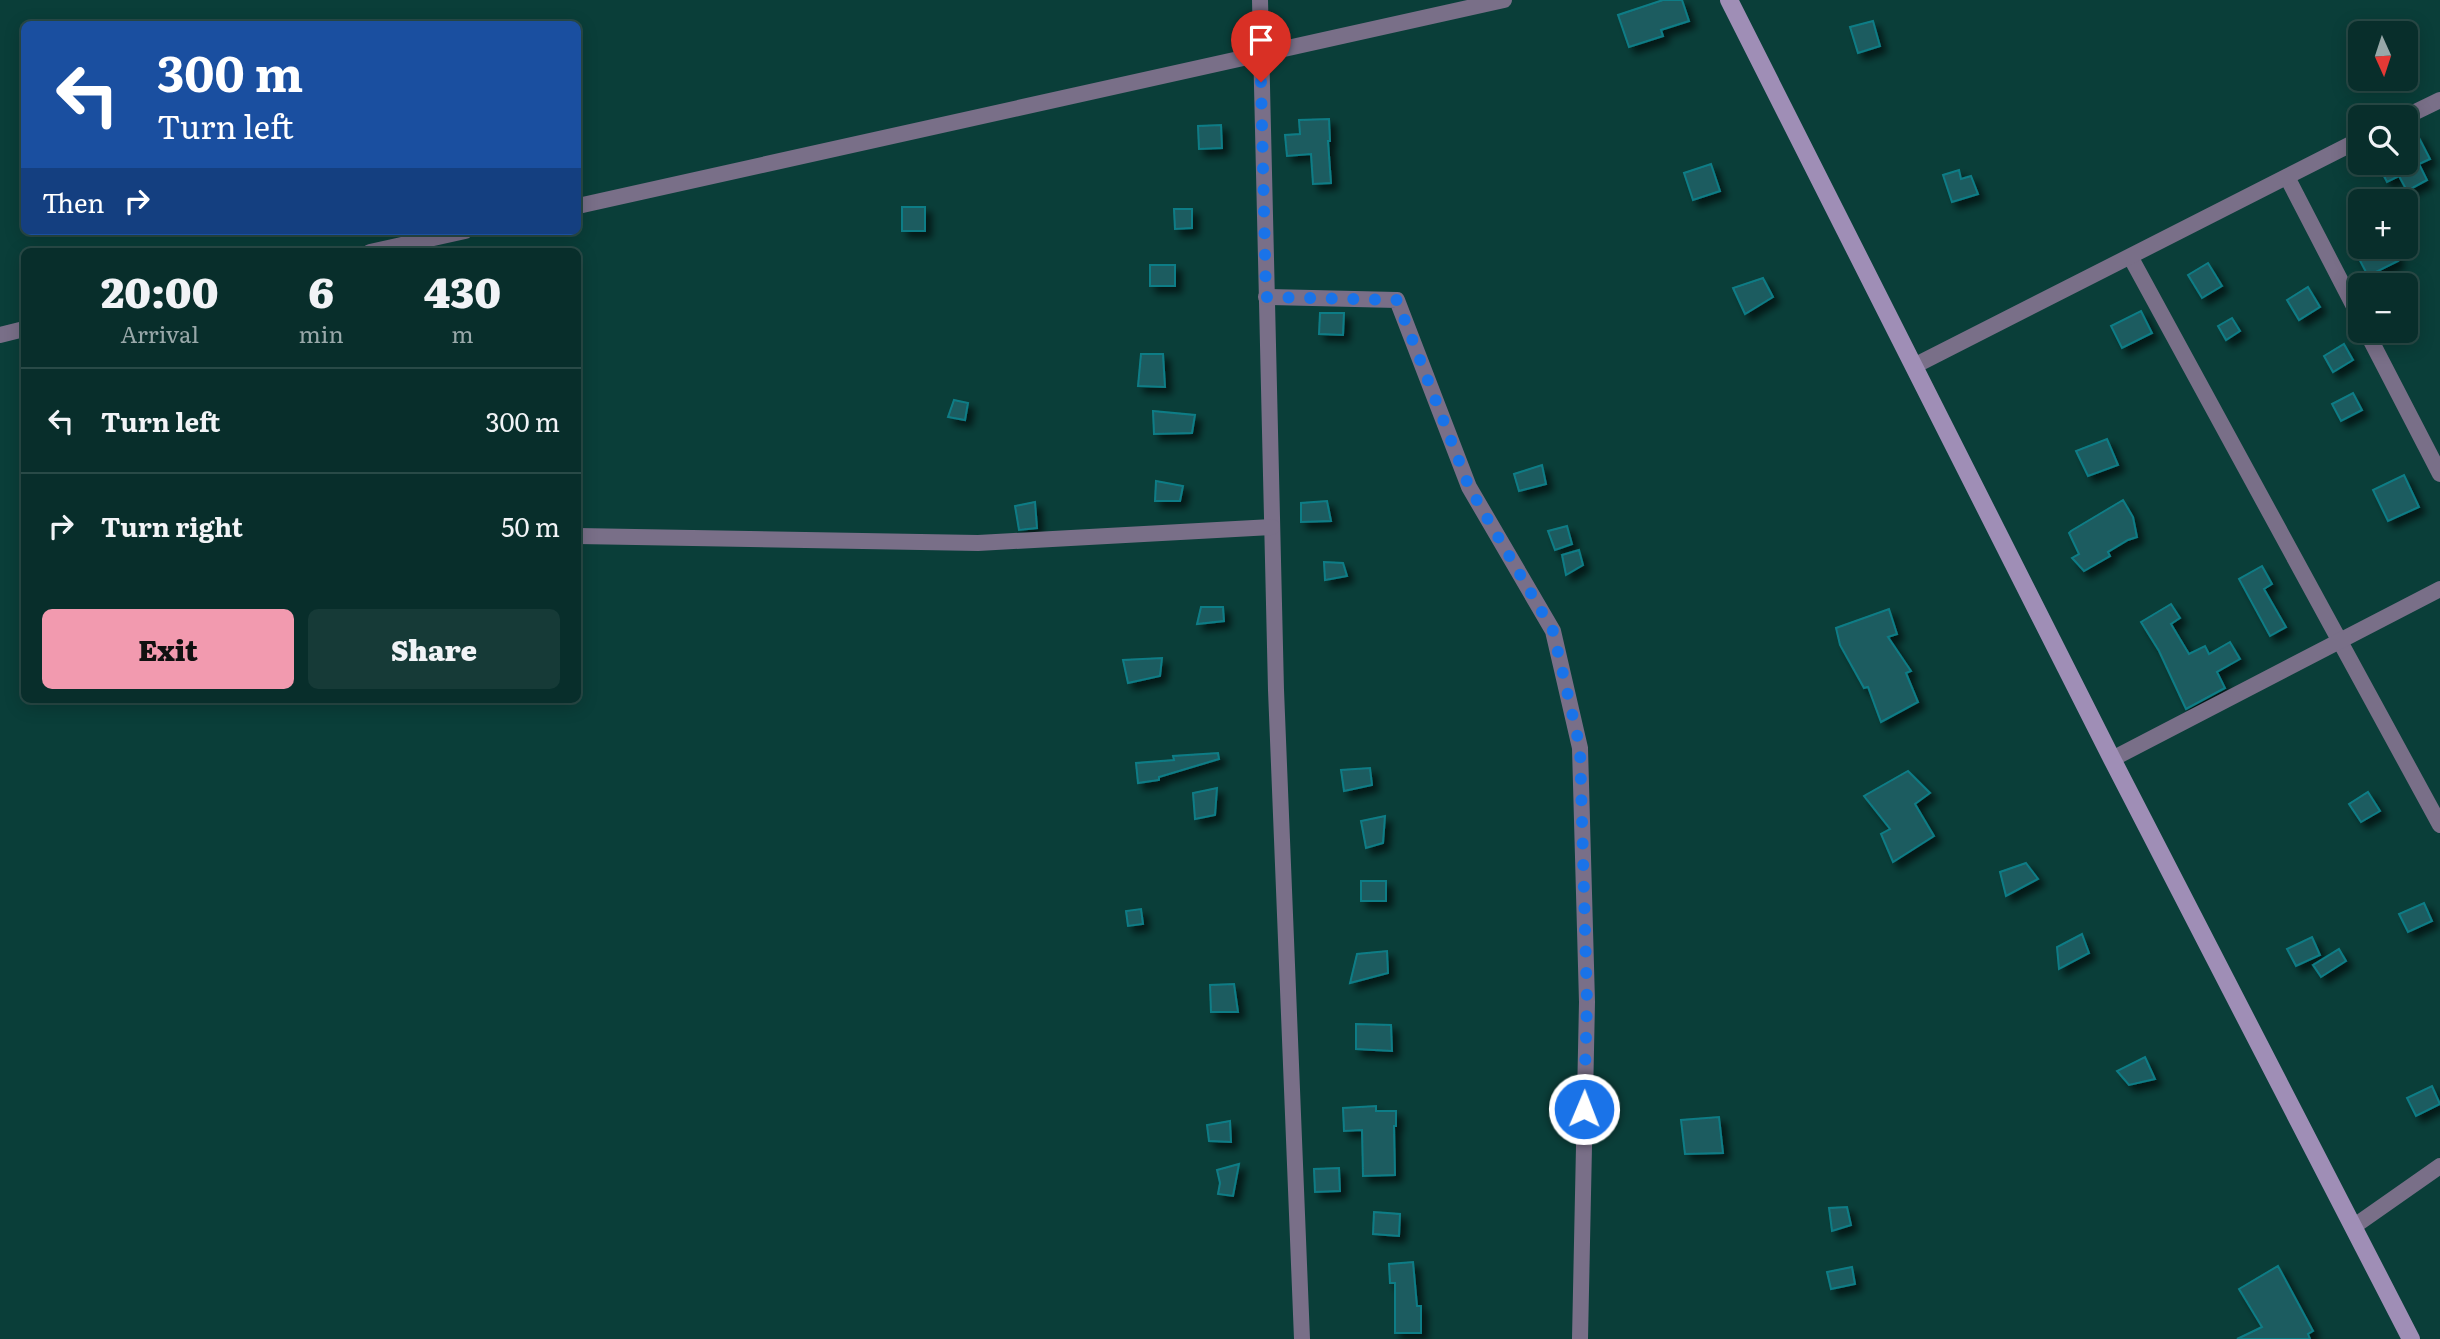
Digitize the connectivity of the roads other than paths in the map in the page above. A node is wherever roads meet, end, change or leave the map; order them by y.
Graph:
1 (1260, 0) edge
2 (1504, 0) edge
3 (1730, 0) edge
4 (1260, 55) junction
5 (2440, 100) edge
6 (2418, 111) edge
7 (2348, 146) edge
8 (2287, 177) junction
9 (581, 205) edge
10 (447, 235) edge
11 (388, 248) edge
12 (2131, 258) junction
13 (2348, 295) edge
14 (1266, 297) junction
15 (21, 329) edge
16 (0, 335) edge
17 (2372, 343) edge
18 (1913, 366) junction
19 (2440, 474) edge
20 (1272, 527) junction
21 (581, 536) edge
22 (2440, 589) edge
23 (2339, 640) junction
24 (2112, 760) junction
25 (2440, 825) edge
26 (2440, 1166) edge
27 (2353, 1227) junction
28 (1302, 1339) edge
29 (1580, 1339) edge
30 (2411, 1339) edge

1 - 4 street
2 - 4 street
3 - 18 main road
4 - 9 street
4 - 14 street
5 - 6 street
7 - 8 street
8 - 12 street
8 - 13 street
10 - 11 street
12 - 18 street
12 - 23 street
14 - 20 street
14 - 29 street
15 - 16 street
17 - 19 street
18 - 24 main road
20 - 21 street
20 - 28 street
22 - 23 street
23 - 24 street
23 - 25 street
24 - 27 main road
26 - 27 street
27 - 30 main road

